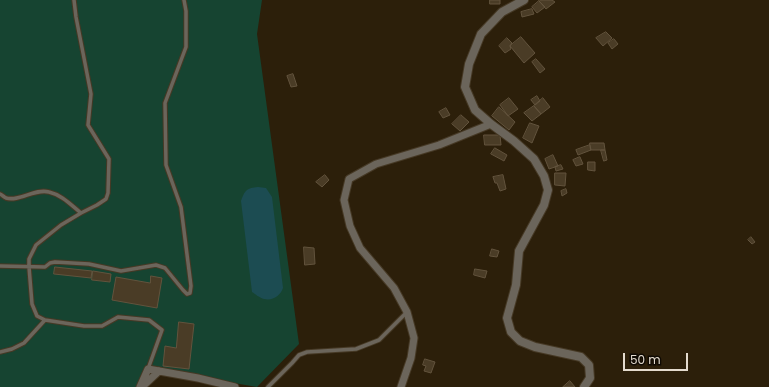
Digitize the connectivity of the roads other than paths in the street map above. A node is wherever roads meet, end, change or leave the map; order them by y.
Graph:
1 (74, 0) edge
2 (184, 0) edge
3 (524, 0) edge
4 (491, 124) junction
5 (0, 194) edge
6 (81, 213) junction
7 (0, 266) edge
8 (28, 267) junction
9 (407, 312) junction
10 (45, 320) junction
11 (0, 352) edge
12 (148, 369) junction
13 (159, 371) junction
14 (141, 387) edge
15 (235, 387) edge
16 (268, 387) edge
17 (401, 387) edge
18 (584, 387) edge

1 - 6 lane
2 - 8 lane
3 - 4 street
4 - 9 street
4 - 18 street
5 - 6 lane
6 - 8 lane
7 - 8 lane
8 - 10 lane
9 - 16 lane
9 - 17 street
10 - 11 lane
10 - 12 lane
12 - 13 street
12 - 14 street
13 - 14 street
13 - 15 street

